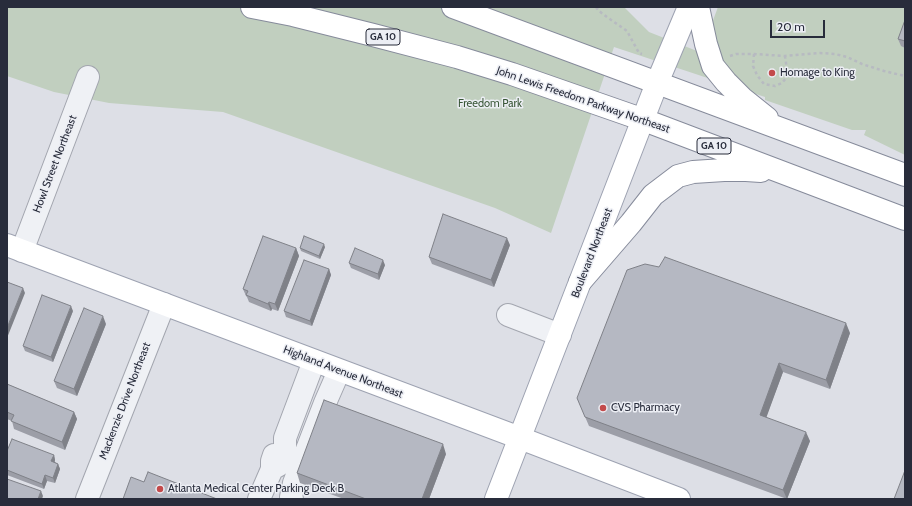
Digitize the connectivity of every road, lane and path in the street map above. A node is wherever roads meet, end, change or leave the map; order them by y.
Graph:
1 (252, 7) edge
2 (453, 7) edge
3 (596, 7) edge
4 (689, 7) edge
5 (698, 7) edge
6 (640, 53) dead end
7 (754, 54) junction
8 (730, 56) dead end
9 (785, 56) junction
10 (905, 76) edge
11 (88, 77) dead end
12 (657, 84) junction
13 (644, 120) junction
14 (780, 128) junction
15 (784, 173) junction
16 (905, 175) edge
17 (905, 219) edge
18 (15, 248) edge
19 (580, 282) junction
20 (164, 304) junction
21 (508, 315) dead end
22 (560, 335) junction
23 (314, 361) junction
24 (339, 370) junction
25 (520, 438) junction
26 (87, 499) edge
27 (260, 499) edge
28 (292, 499) edge
29 (496, 499) edge
30 (679, 499) edge

1 - 13 main road, John Lewis Freedom Parkway Northeast / GA 10
2 - 12 main road
3 - 6 path
4 - 12 main road, Boulevard Northeast
5 - 14 main road
7 - 8 path
7 - 9 path
7 - 9 path
9 - 10 path
11 - 18 street, Howl Street Northeast
12 - 13 main road, Boulevard Northeast
12 - 14 main road
13 - 15 main road, John Lewis Freedom Parkway Northeast / GA 10
13 - 19 main road, Boulevard Northeast
14 - 16 main road
15 - 17 main road, John Lewis Freedom Parkway Northeast / GA 10
15 - 19 main road
18 - 20 main road, Highland Avenue Northeast
19 - 22 main road, Boulevard Northeast
20 - 23 main road, Highland Avenue Northeast
20 - 26 street, Mackenzie Drive Northeast
21 - 22 street
22 - 25 main road, Boulevard Northeast
23 - 24 main road, Highland Avenue Northeast
23 - 27 street
24 - 25 main road, Highland Avenue Northeast
24 - 28 street
25 - 29 main road, Boulevard Northeast
25 - 30 main road, Highland Avenue Northeast

